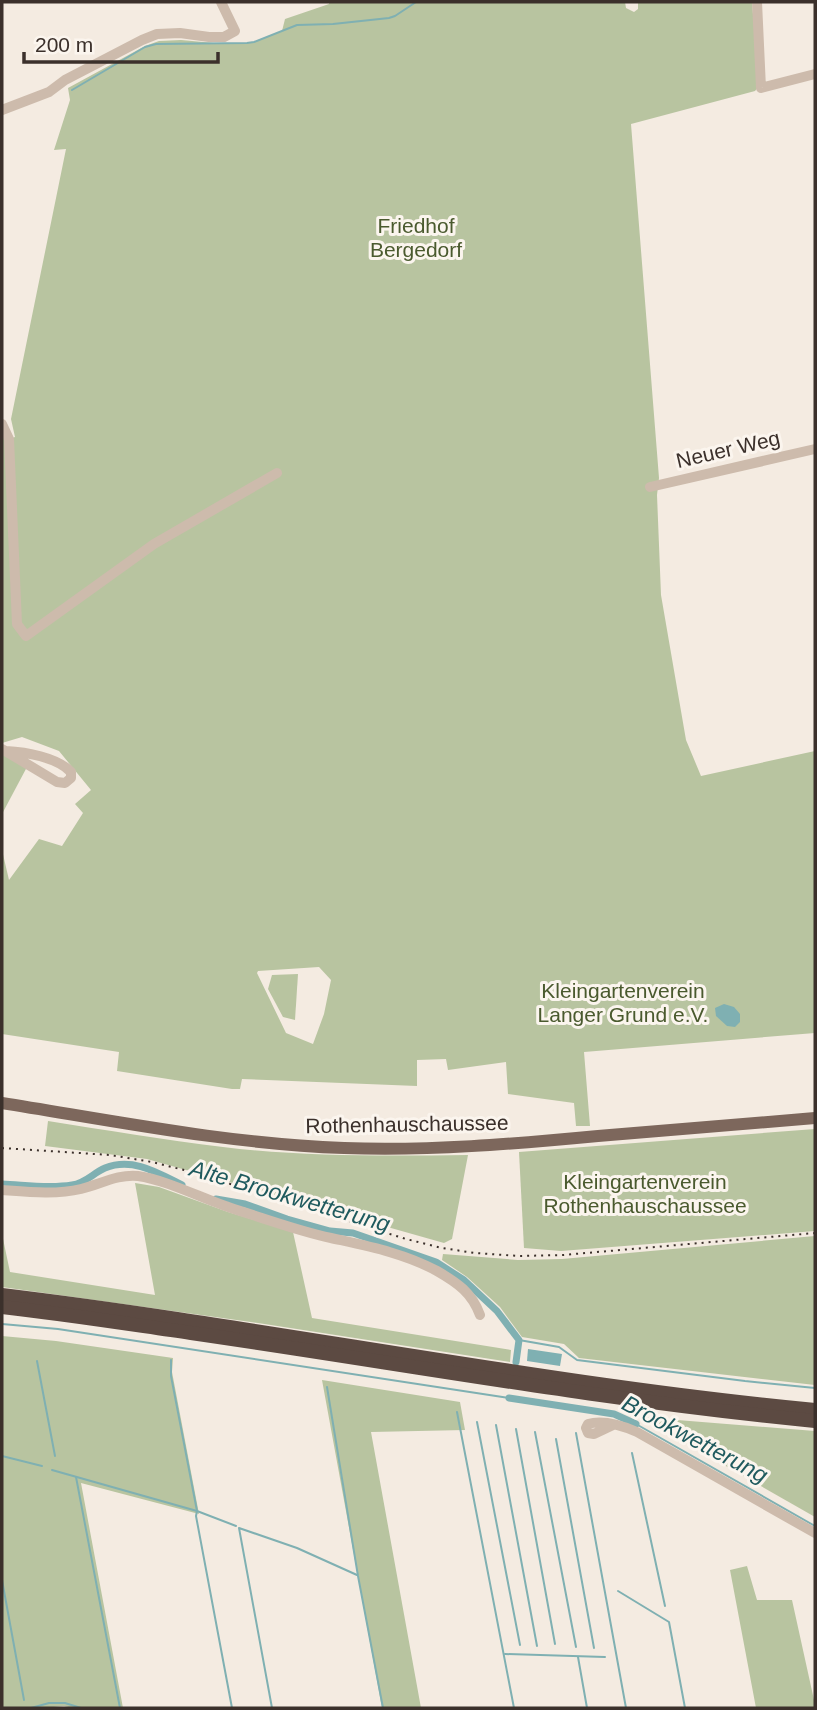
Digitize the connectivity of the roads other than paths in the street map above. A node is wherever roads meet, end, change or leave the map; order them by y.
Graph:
1 (221, 2) edge
2 (757, 2) edge
3 (815, 74) edge
4 (2, 110) edge
5 (2, 424) edge
6 (4, 435) edge
7 (815, 449) edge
8 (277, 473) dead end
9 (650, 487) dead end
10 (4, 750) edge
11 (2, 1103) edge
12 (815, 1118) edge
13 (2, 1189) edge
14 (2, 1295) edge
15 (2, 1307) edge
16 (480, 1315) dead end
17 (815, 1410) edge
18 (815, 1421) edge
19 (613, 1425) dead end
20 (815, 1533) edge

1 - 4 street
2 - 3 street
5 - 6 street
6 - 8 street
7 - 9 street, Neuer Weg
10 - 10 street
11 - 12 main road, Rothenhauschaussee
13 - 16 street
14 - 17 highway
15 - 18 highway
19 - 20 street

